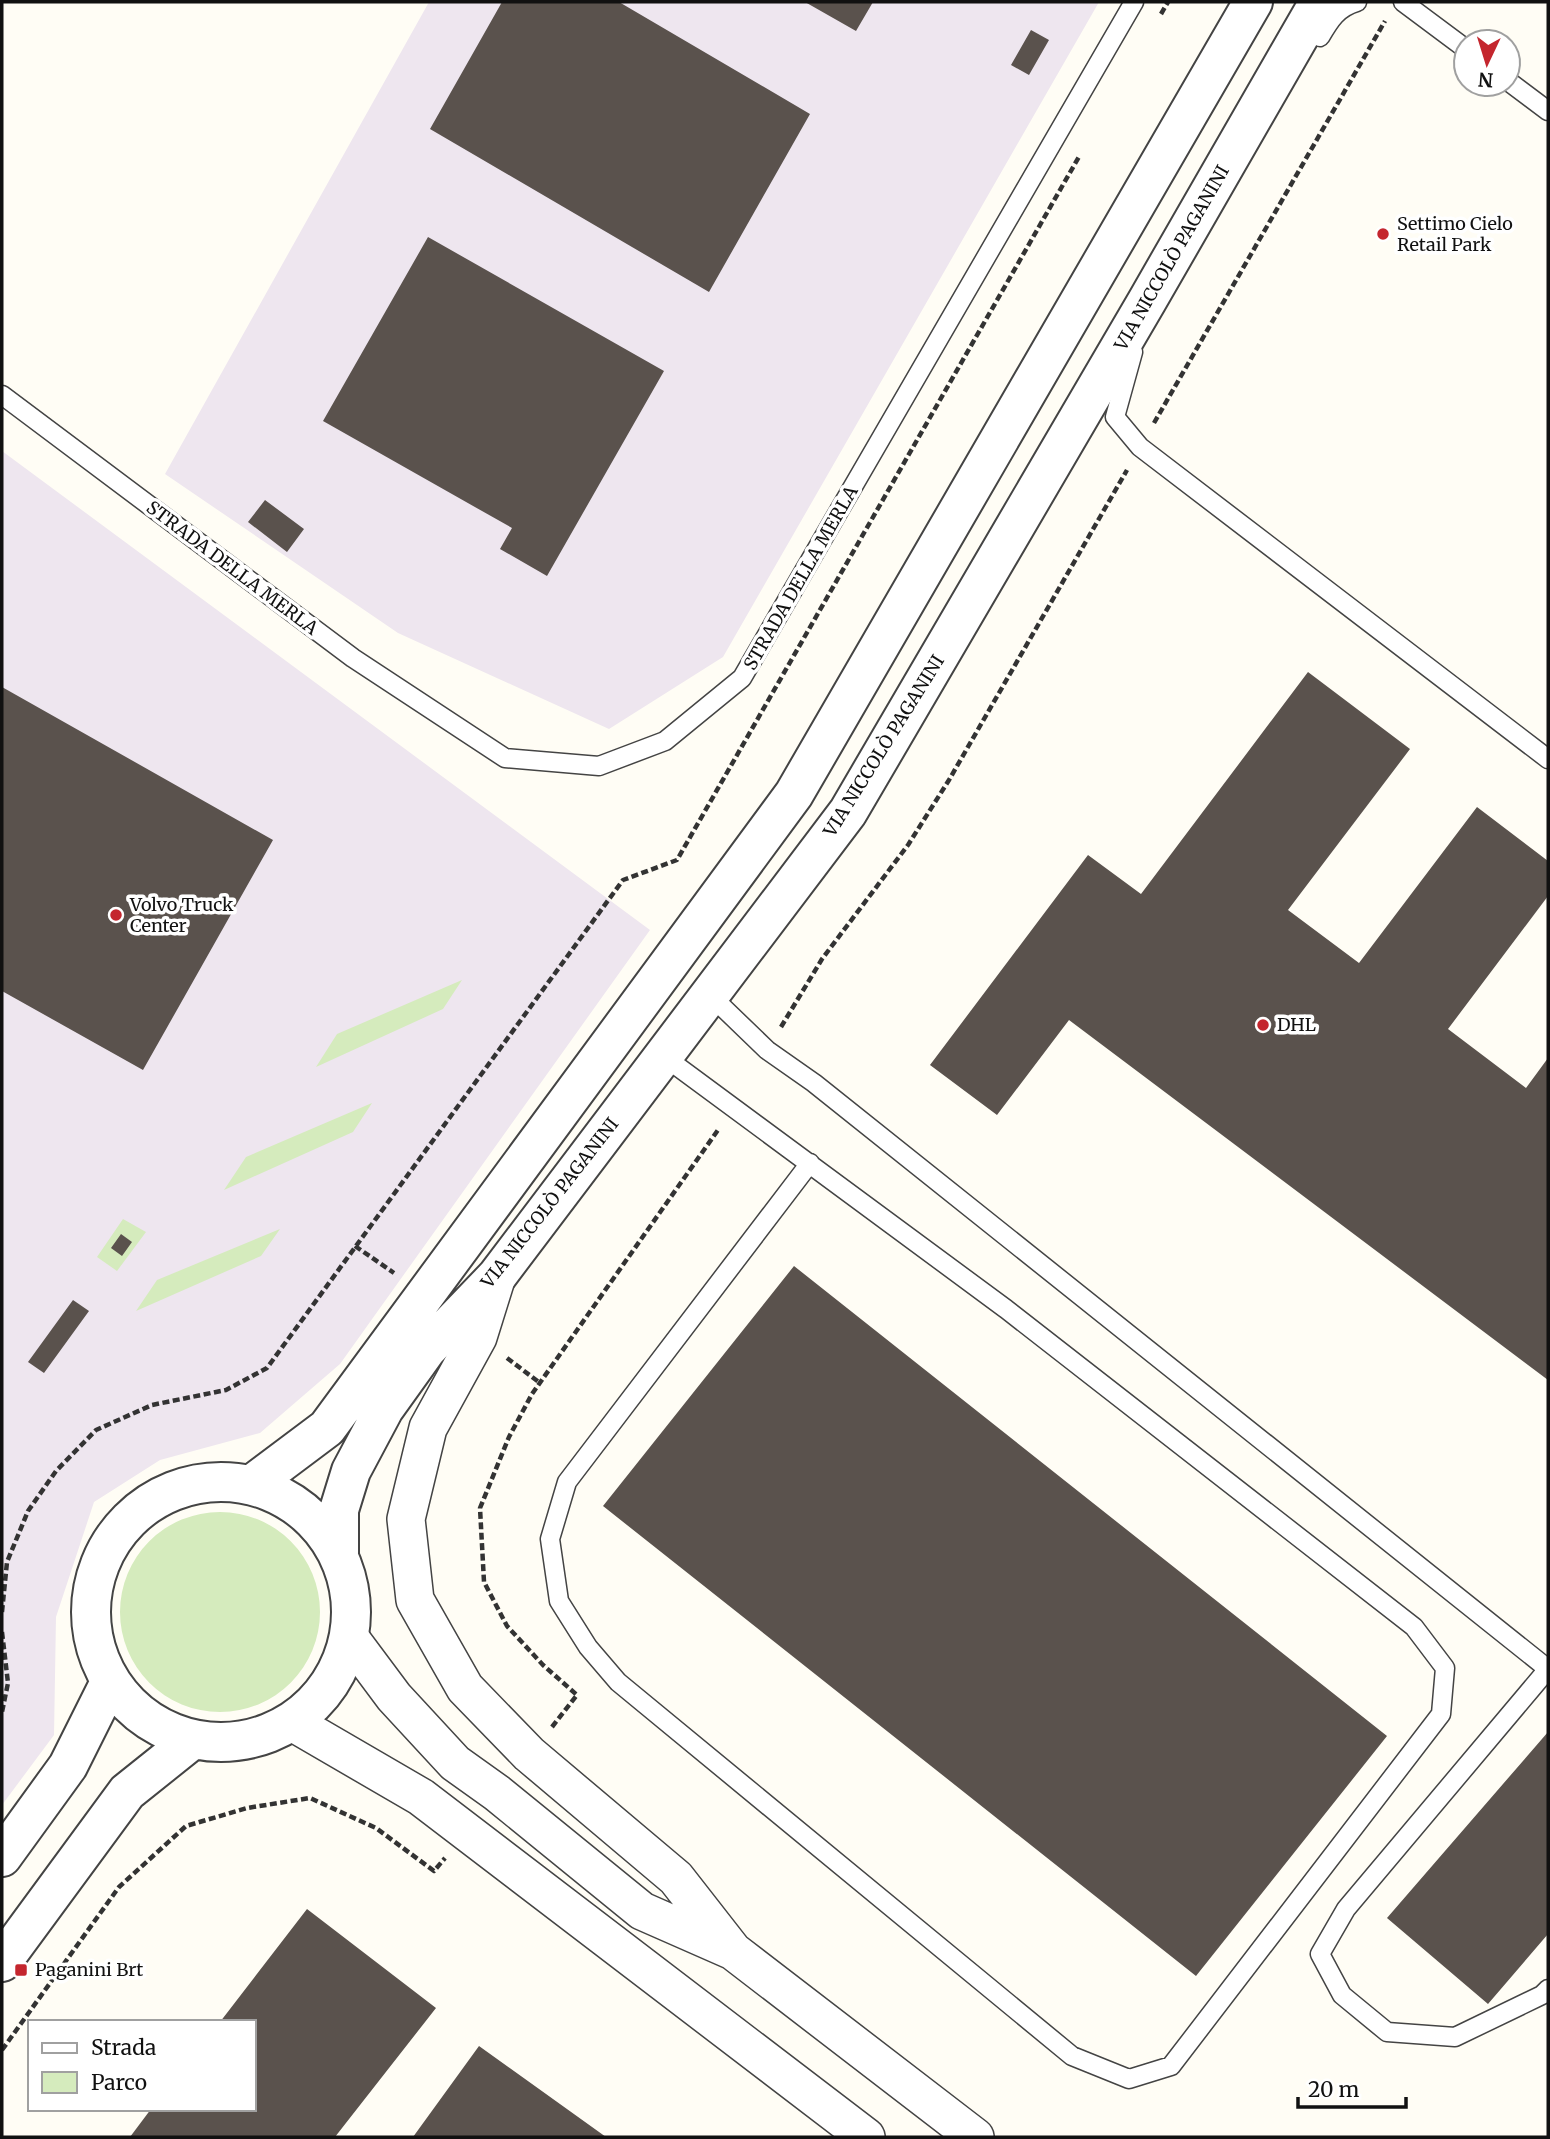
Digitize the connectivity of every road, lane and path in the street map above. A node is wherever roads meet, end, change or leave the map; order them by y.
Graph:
1 (1134, 2) edge
2 (1168, 2) edge
3 (1253, 2) edge
4 (1319, 2) edge
5 (1357, 2) edge
6 (1404, 2) edge
7 (1389, 14) dead end
8 (1154, 26) dead end
9 (1452, 38) edge
10 (1280, 69) junction
11 (1522, 92) edge
12 (1548, 111) edge
13 (1086, 144) dead end
14 (1147, 301) junction
15 (2, 395) edge
16 (1140, 447) junction
17 (1548, 759) edge
18 (709, 994) junction
19 (767, 1049) junction
20 (662, 1055) junction
21 (733, 1106) junction
22 (810, 1163) junction
23 (497, 1276) junction
24 (251, 1485) junction
25 (340, 1555) junction
26 (2, 1612) edge
27 (2, 1632) edge
28 (350, 1638) junction
29 (1548, 1669) edge
30 (110, 1682) junction
31 (2, 1712) edge
32 (292, 1722) junction
33 (192, 1740) junction
34 (529, 1754) junction
35 (466, 1832) junction
36 (2, 1857) edge
37 (733, 1951) junction
38 (2, 1962) edge
39 (1548, 1989) edge
40 (2, 2050) edge
41 (866, 2137) edge
42 (975, 2137) edge

1 - 15 lane, STRADA DELLA MERLA
2 - 8 path
3 - 24 street
4 - 10 street, VIA NICCOLÒ PAGANINI
5 - 10 lane
6 - 9 lane
7 - 16 path
10 - 14 street, VIA NICCOLÒ PAGANINI
11 - 12 lane
13 - 26 path
14 - 16 lane
14 - 18 street, VIA NICCOLÒ PAGANINI
16 - 17 lane
16 - 19 path
18 - 19 lane
18 - 20 street, VIA NICCOLÒ PAGANINI
19 - 29 lane
20 - 21 lane
20 - 23 street, VIA NICCOLÒ PAGANINI
21 - 22 lane
21 - 34 path
22 - 22 lane
23 - 25 street, VIA NICCOLÒ PAGANINI
23 - 34 street
24 - 25 street
24 - 30 street
25 - 28 street
27 - 31 path
28 - 32 street
28 - 37 street
29 - 39 lane
30 - 33 street
30 - 36 street
32 - 33 street
32 - 35 street
33 - 38 street
34 - 37 street
35 - 40 path
35 - 41 street
37 - 42 street

